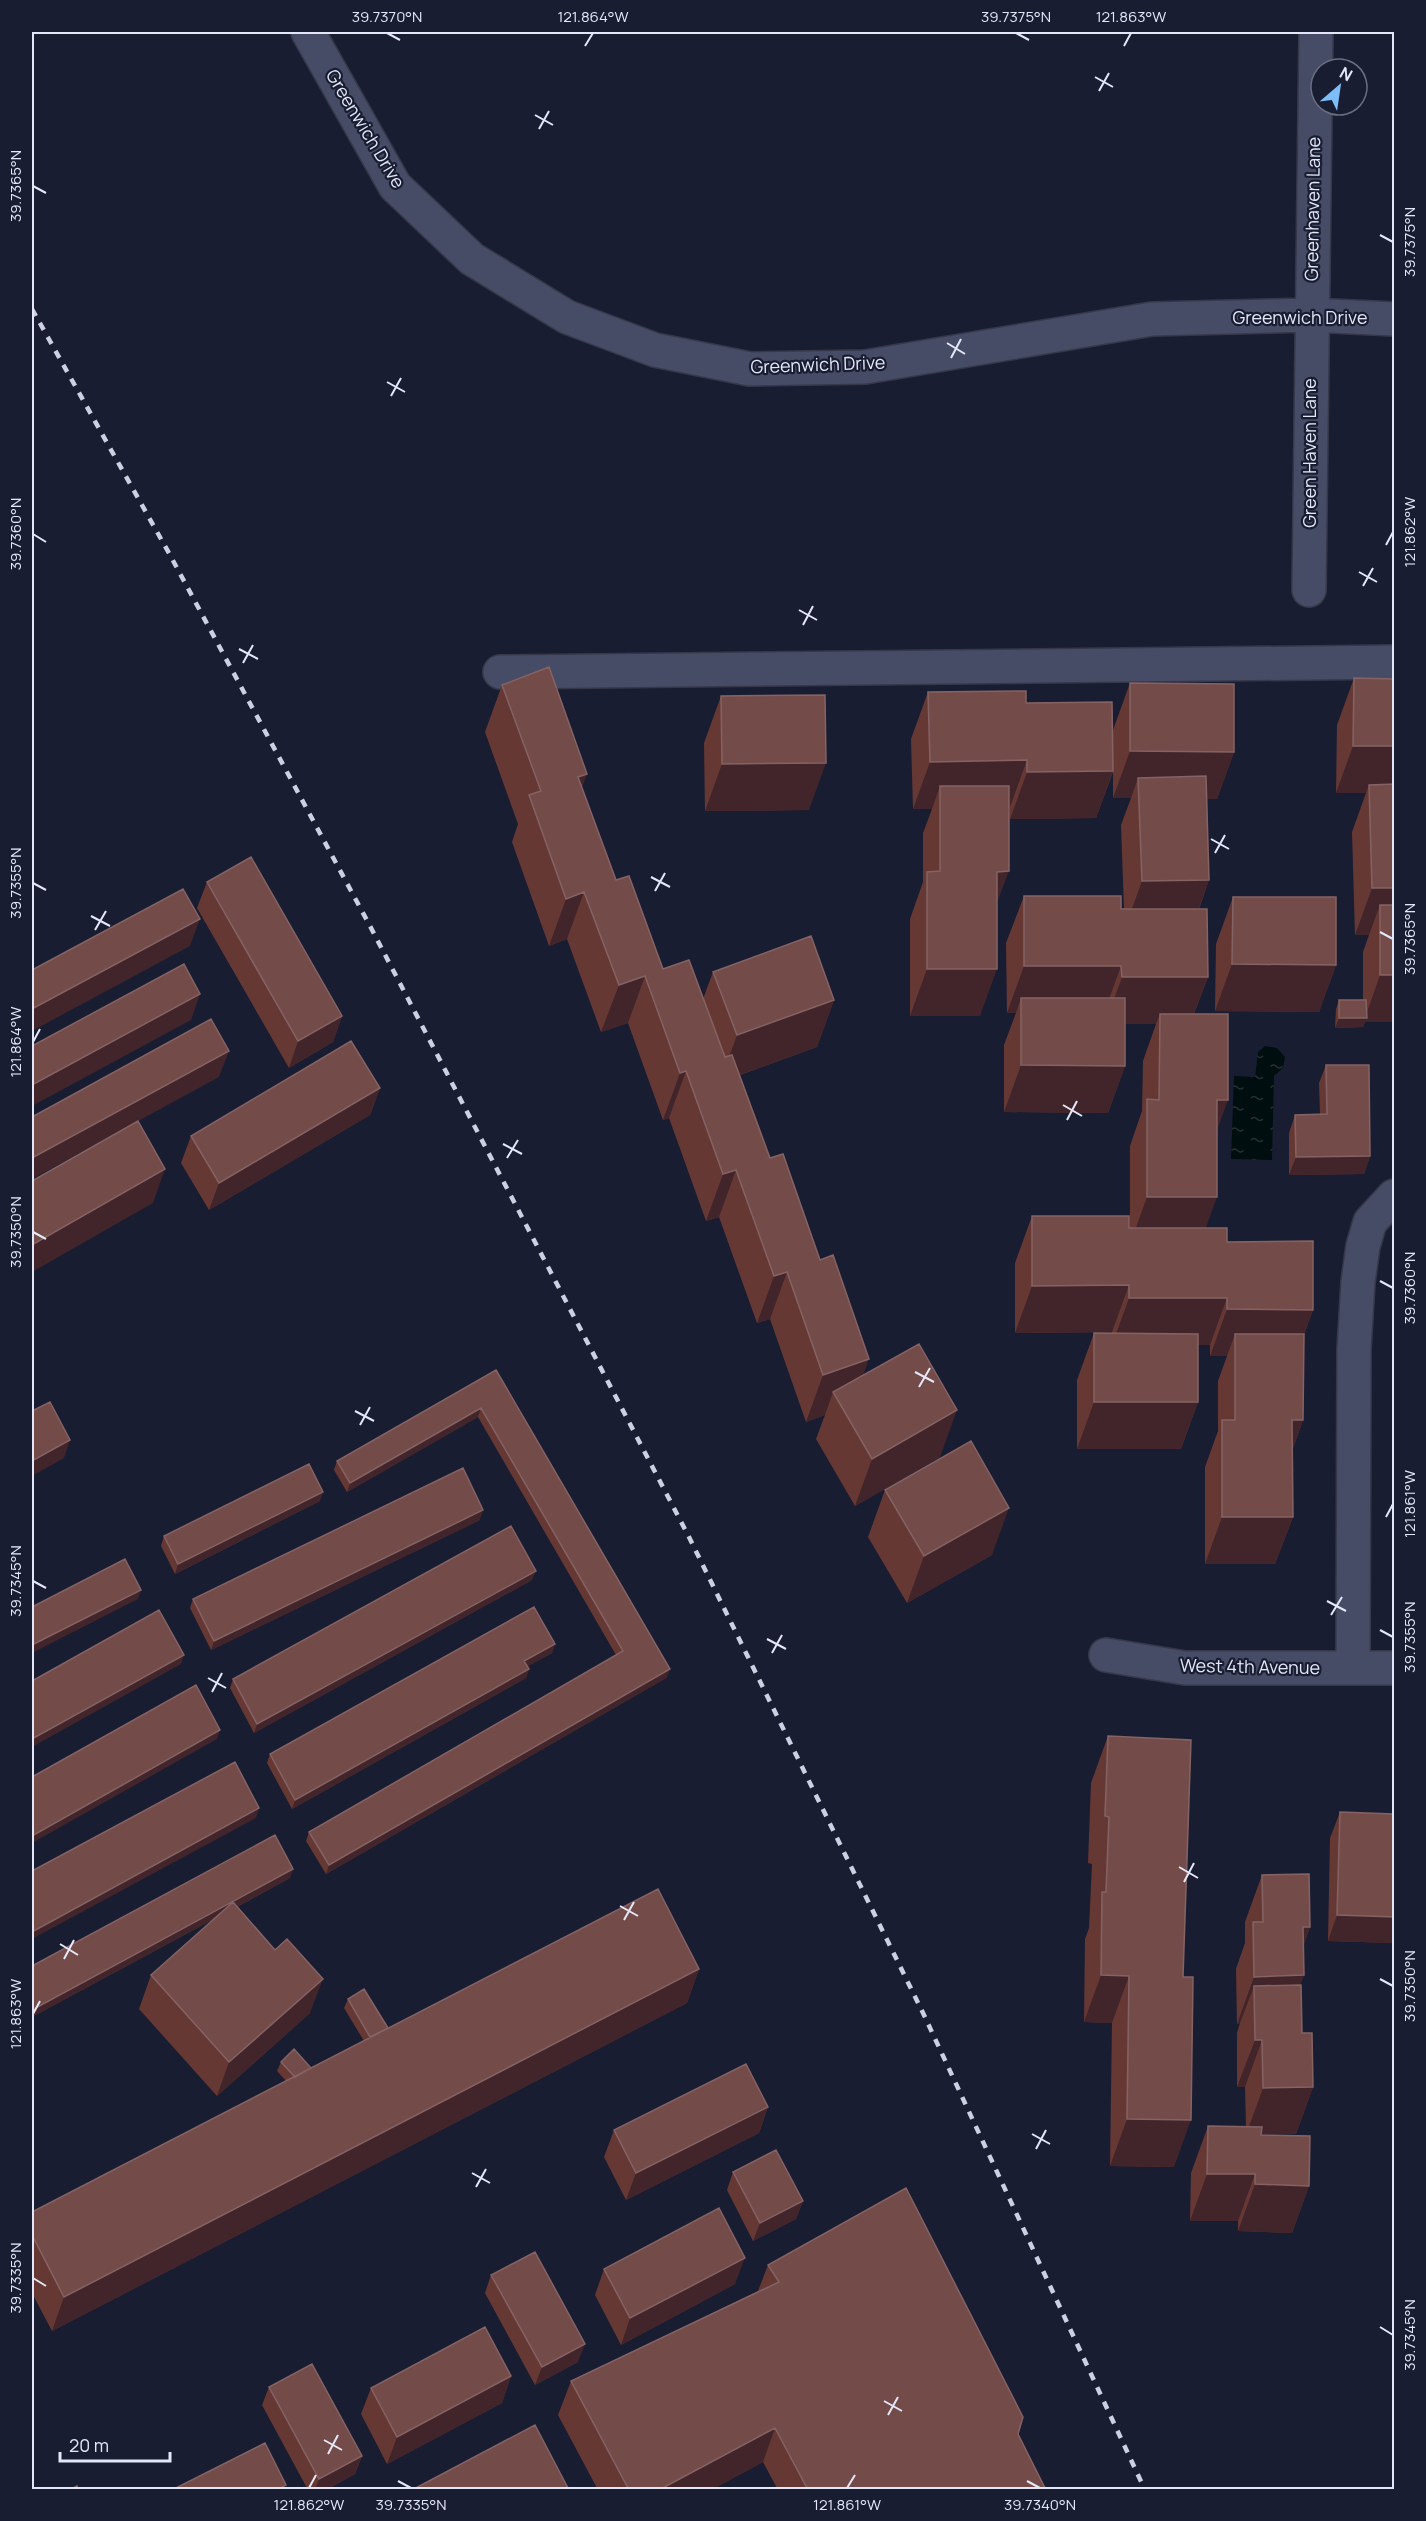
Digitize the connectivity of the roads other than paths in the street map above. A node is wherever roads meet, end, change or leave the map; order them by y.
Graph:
1 (308, 32) edge
2 (1316, 32) edge
3 (1311, 315) junction
4 (1395, 319) edge
5 (1309, 590) dead end
6 (1395, 662) edge
7 (500, 672) dead end
8 (1395, 1196) edge
9 (1106, 1655) dead end
10 (1353, 1668) junction
11 (1395, 1668) edge

1 - 3 street, Greenwich Drive
2 - 3 street, Greenhaven Lane
3 - 4 street, Greenwich Drive
3 - 5 street, Green Haven Lane
6 - 7 street
8 - 10 street
9 - 10 street, West 4th Avenue
10 - 11 street, West 4th Avenue

